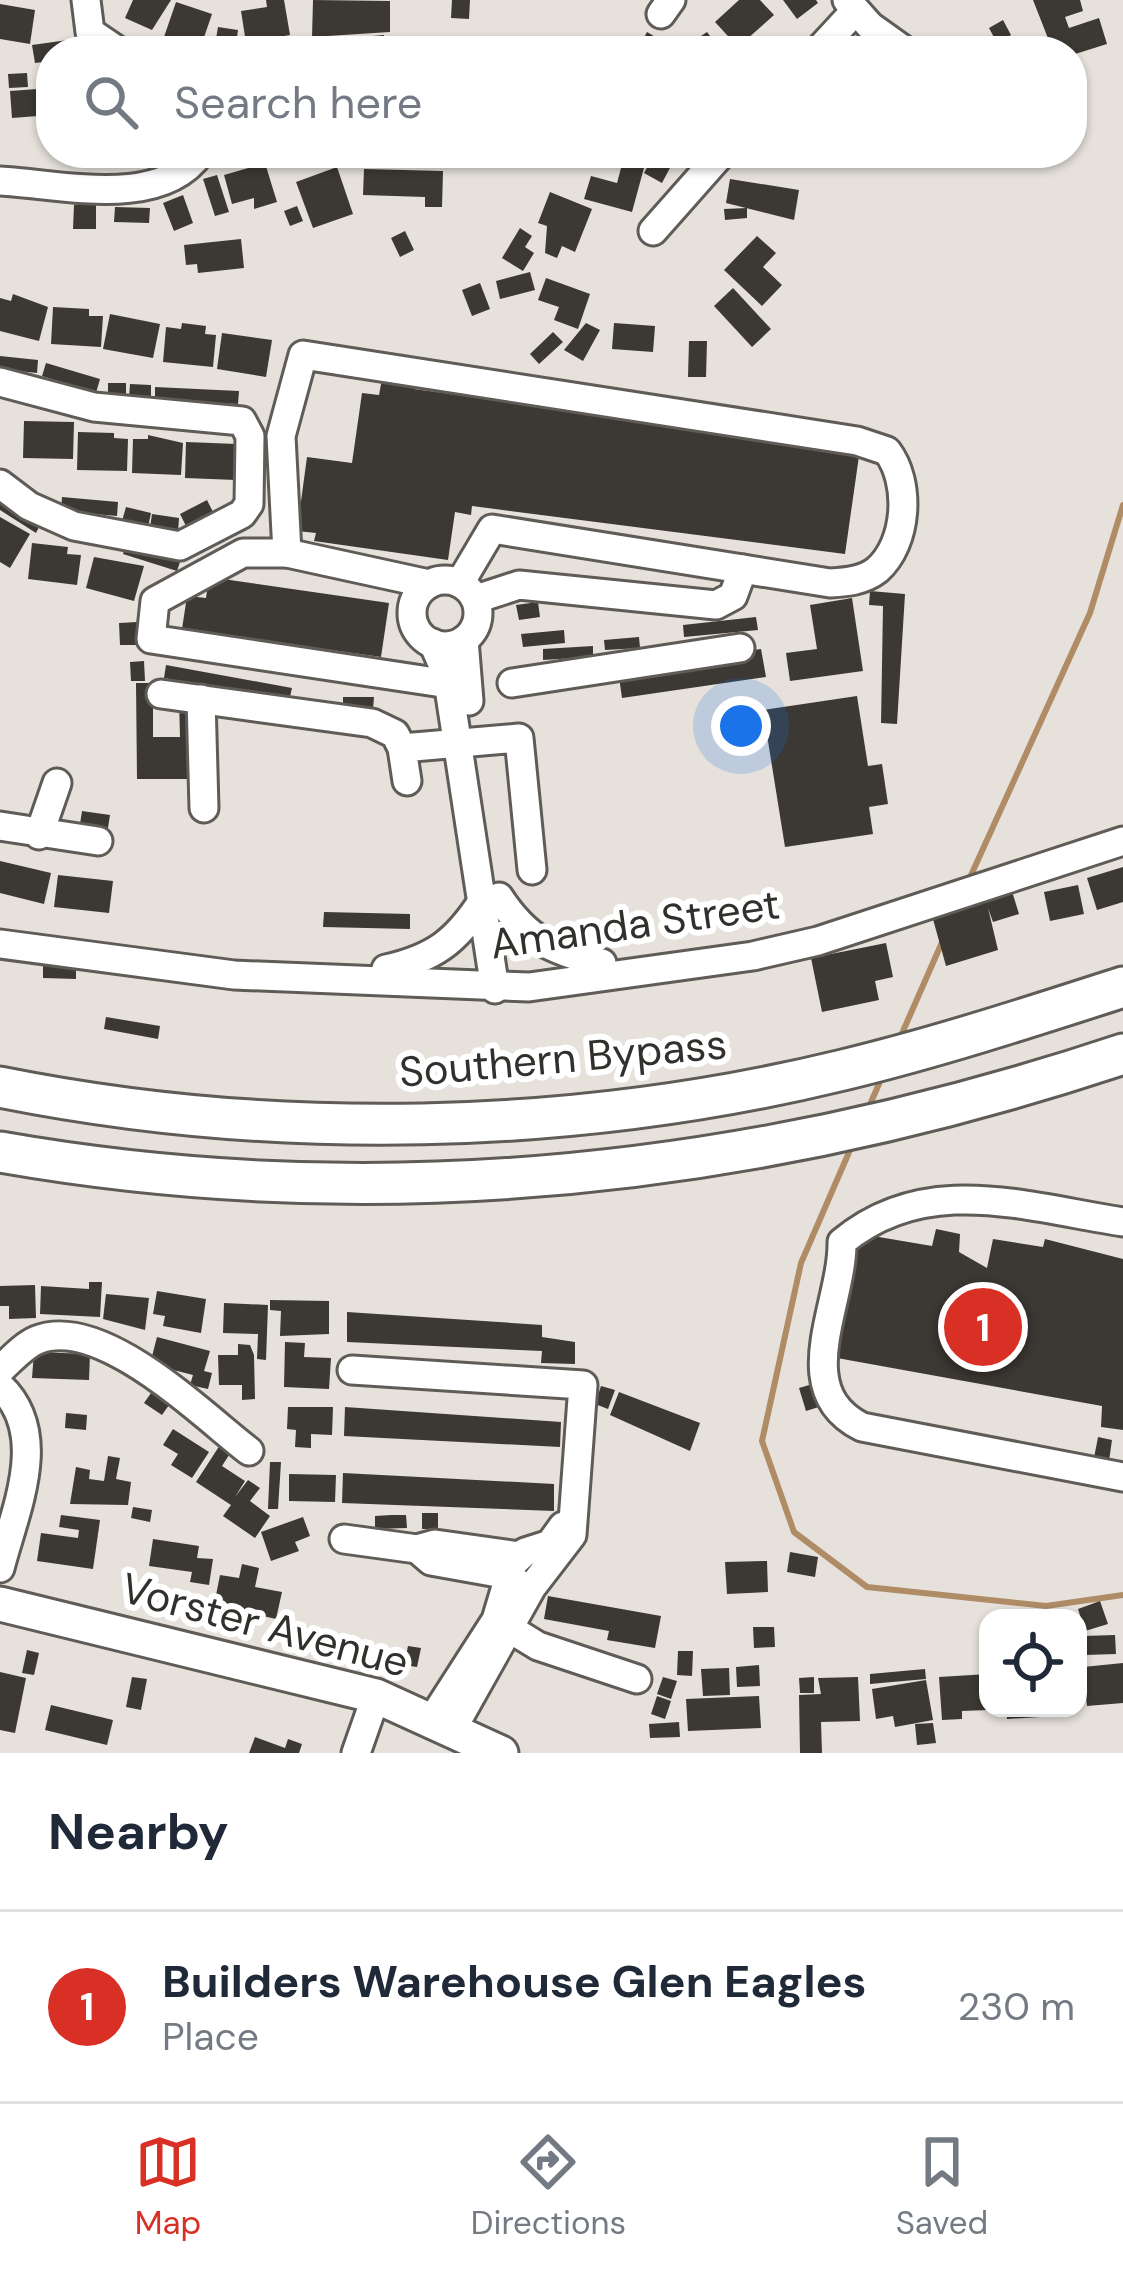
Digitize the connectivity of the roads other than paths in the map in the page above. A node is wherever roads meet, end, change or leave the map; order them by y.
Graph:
1 (86, 0) edge
2 (851, 6) edge
3 (96, 36) edge
4 (829, 36) edge
5 (886, 36) edge
6 (186, 168) edge
7 (709, 168) edge
8 (0, 181) edge
9 (653, 230) dead end
10 (0, 382) edge
11 (0, 484) edge
12 (287, 553) junction
13 (743, 569) junction
14 (429, 584) junction
15 (468, 591) junction
16 (464, 640) junction
17 (434, 644) junction
18 (740, 648) dead end
19 (512, 683) dead end
20 (449, 684) junction
21 (161, 694) dead end
22 (201, 699) junction
23 (467, 745) junction
24 (402, 748) junction
25 (407, 781) dead end
26 (57, 783) dead end
27 (204, 808) dead end
28 (0, 826) edge
29 (1123, 829) edge
30 (39, 835) junction
31 (98, 842) dead end
32 (1123, 842) edge
33 (532, 871) dead end
34 (491, 898) junction
35 (0, 934) edge
36 (0, 944) edge
37 (602, 963) junction
38 (386, 969) junction
39 (503, 979) junction
40 (1123, 987) edge
41 (1123, 1054) edge
42 (0, 1087) edge
43 (0, 1152) edge
44 (1123, 1222) edge
45 (0, 1370) edge
46 (352, 1370) dead end
47 (0, 1386) edge
48 (250, 1451) dead end
49 (1123, 1477) edge
50 (344, 1539) dead end
51 (0, 1568) edge
52 (526, 1568) junction
53 (0, 1604) edge
54 (503, 1624) junction
55 (637, 1679) dead end
56 (376, 1696) junction
57 (443, 1723) junction
58 (356, 1753) edge
59 (501, 1753) edge

1 - 3 street
2 - 4 street
2 - 5 street
6 - 8 street
7 - 9 street
10 - 11 street
12 - 13 street
12 - 14 street
12 - 20 street
13 - 15 street
13 - 15 street
14 - 15 street
14 - 17 street
15 - 16 street
16 - 17 street
16 - 23 street
17 - 20 street
18 - 19 street
20 - 23 street
21 - 22 street
22 - 24 street
22 - 27 street
23 - 24 street
23 - 33 street
23 - 34 street
24 - 25 street
26 - 30 street
28 - 30 street
29 - 37 street, Amanda Street
30 - 31 street
32 - 39 street, Amanda Street
34 - 37 street
34 - 38 street
34 - 39 street
35 - 38 street, Amanda Street
36 - 39 street, Amanda Street
37 - 39 street, Amanda Street
38 - 39 street, Amanda Street
40 - 42 highway, Southern Bypass
41 - 43 highway
44 - 49 street
45 - 48 street
46 - 52 street
47 - 51 street
50 - 52 street
52 - 54 street
53 - 56 main road, Vorster Avenue
54 - 55 street
54 - 57 street
56 - 57 main road, Vorster Avenue
56 - 58 street
57 - 59 main road, Vorster Avenue

